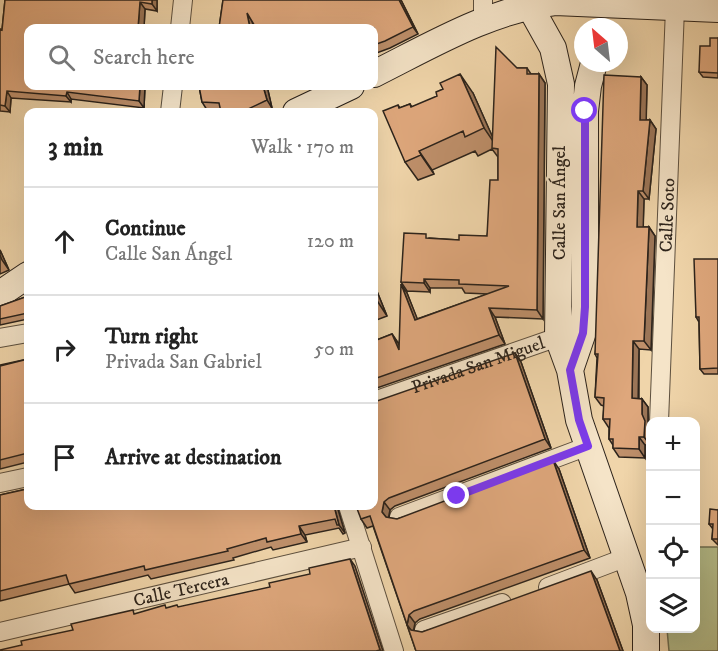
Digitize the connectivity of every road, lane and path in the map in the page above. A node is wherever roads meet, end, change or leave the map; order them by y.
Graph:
1 (183, 0) edge
2 (529, 5) junction
3 (636, 7) junction
4 (675, 8) junction
5 (718, 9) edge
6 (483, 10) edge
7 (623, 18) edge
8 (180, 24) edge
9 (378, 72) edge
10 (592, 72) edge
11 (173, 90) edge
12 (343, 90) edge
13 (170, 108) edge
14 (304, 108) edge
15 (24, 278) edge
16 (0, 294) edge
17 (583, 333) junction
18 (24, 334) edge
19 (558, 337) junction
20 (0, 338) edge
21 (570, 370) junction
22 (378, 400) edge
23 (659, 417) edge
24 (588, 446) junction
25 (24, 478) edge
26 (0, 483) edge
27 (349, 510) edge
28 (399, 517) edge
29 (362, 547) junction
30 (627, 557) junction
31 (424, 630) edge
32 (0, 632) edge
33 (394, 651) edge
34 (646, 651) edge

1 - 8 street
2 - 3 street
2 - 6 street
2 - 19 street, Calle San Ángel
3 - 4 street
3 - 7 street
4 - 5 street
4 - 23 street, Calle Soto
6 - 9 street
10 - 17 street, Calle San Ángel
11 - 13 street
12 - 14 street
15 - 16 street
17 - 19 street, Privada San Miguel
17 - 21 street, Calle San Ángel
18 - 20 street
19 - 21 street, Calle San Ángel
19 - 22 street, Privada San Miguel
21 - 24 street, Calle San Ángel
24 - 28 street
24 - 30 street, Calle San Ángel
25 - 26 street
27 - 29 street
29 - 32 street, Calle Tercera
29 - 33 street
30 - 31 street
30 - 34 street, Calle San Ángel

